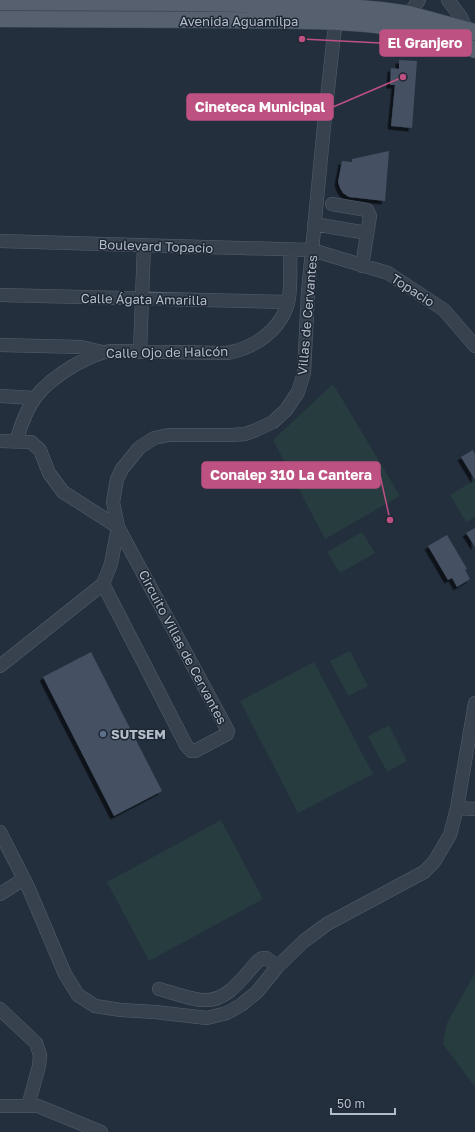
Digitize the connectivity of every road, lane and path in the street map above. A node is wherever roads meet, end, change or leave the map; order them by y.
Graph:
1 (419, 0) edge
2 (448, 0) edge
3 (73, 1) edge
4 (134, 1) edge
5 (199, 1) edge
6 (0, 2) edge
7 (264, 2) edge
8 (382, 5) edge
9 (330, 13) edge
10 (409, 14) junction
11 (0, 19) edge
12 (108, 19) junction
13 (161, 20) junction
14 (472, 31) edge
15 (475, 50) edge
16 (332, 204) dead end
17 (314, 224) junction
18 (363, 233) junction
19 (0, 241) edge
20 (144, 245) junction
21 (291, 250) junction
22 (312, 250) junction
23 (358, 264) junction
24 (0, 295) edge
25 (142, 298) junction
26 (288, 302) junction
27 (0, 345) edge
28 (475, 346) edge
29 (102, 352) junction
30 (140, 352) junction
31 (0, 396) edge
32 (34, 398) junction
33 (0, 441) edge
34 (16, 442) junction
35 (118, 527) junction
36 (103, 584) junction
37 (0, 666) edge
38 (475, 704) edge
39 (457, 808) junction
40 (475, 809) edge
41 (0, 832) edge
42 (24, 879) junction
43 (0, 894) edge
44 (278, 966) junction
45 (159, 989) dead end
46 (0, 1009) edge
47 (0, 1106) edge
48 (28, 1106) junction
49 (101, 1132) edge

1 - 10 street
2 - 14 street
3 - 4 main road, Avenida Aguamilpa
3 - 6 main road, Avenida Aguamilpa
4 - 5 main road, Avenida Aguamilpa
4 - 12 main road
4 - 13 main road
5 - 7 main road, Avenida Aguamilpa
7 - 9 main road, Avenida Aguamilpa
8 - 9 main road, Avenida Aguamilpa
8 - 10 main road, Avenida Aguamilpa
9 - 13 main road, Avenida Aguamilpa
9 - 15 main road, Avenida Aguamilpa
9 - 17 street, Villas de Cervantes
10 - 14 main road, Avenida Aguamilpa
11 - 12 main road, Avenida Aguamilpa
12 - 13 main road, Avenida Aguamilpa
16 - 18 street
17 - 18 street
17 - 22 street, Villas de Cervantes
18 - 23 street
19 - 20 street, Boulevard Topacio
20 - 21 street, Boulevard Topacio
20 - 25 street
21 - 22 street, Boulevard Topacio
21 - 26 street, Calle Ojo de Halcón
22 - 23 street, Topacio
22 - 35 street, Villas de Cervantes
23 - 28 street, Topacio
24 - 25 street, Calle Ágata Amarilla
25 - 26 street, Calle Ágata Amarilla
25 - 30 street
26 - 30 street, Calle Ojo de Halcón
27 - 29 street
29 - 30 street, Calle Ojo de Halcón
29 - 32 street, Calle Ojo de Halcón
31 - 32 street
32 - 34 street, Calle Ojo de Halcón
33 - 34 street
34 - 35 street
35 - 36 street, Villas de Cervantes
35 - 36 street, Circuito Villas de Cervantes
36 - 37 street
38 - 39 street
39 - 40 street
39 - 44 street
41 - 42 street
42 - 43 street
42 - 44 street
44 - 45 street
46 - 48 street
47 - 48 street
48 - 49 street

